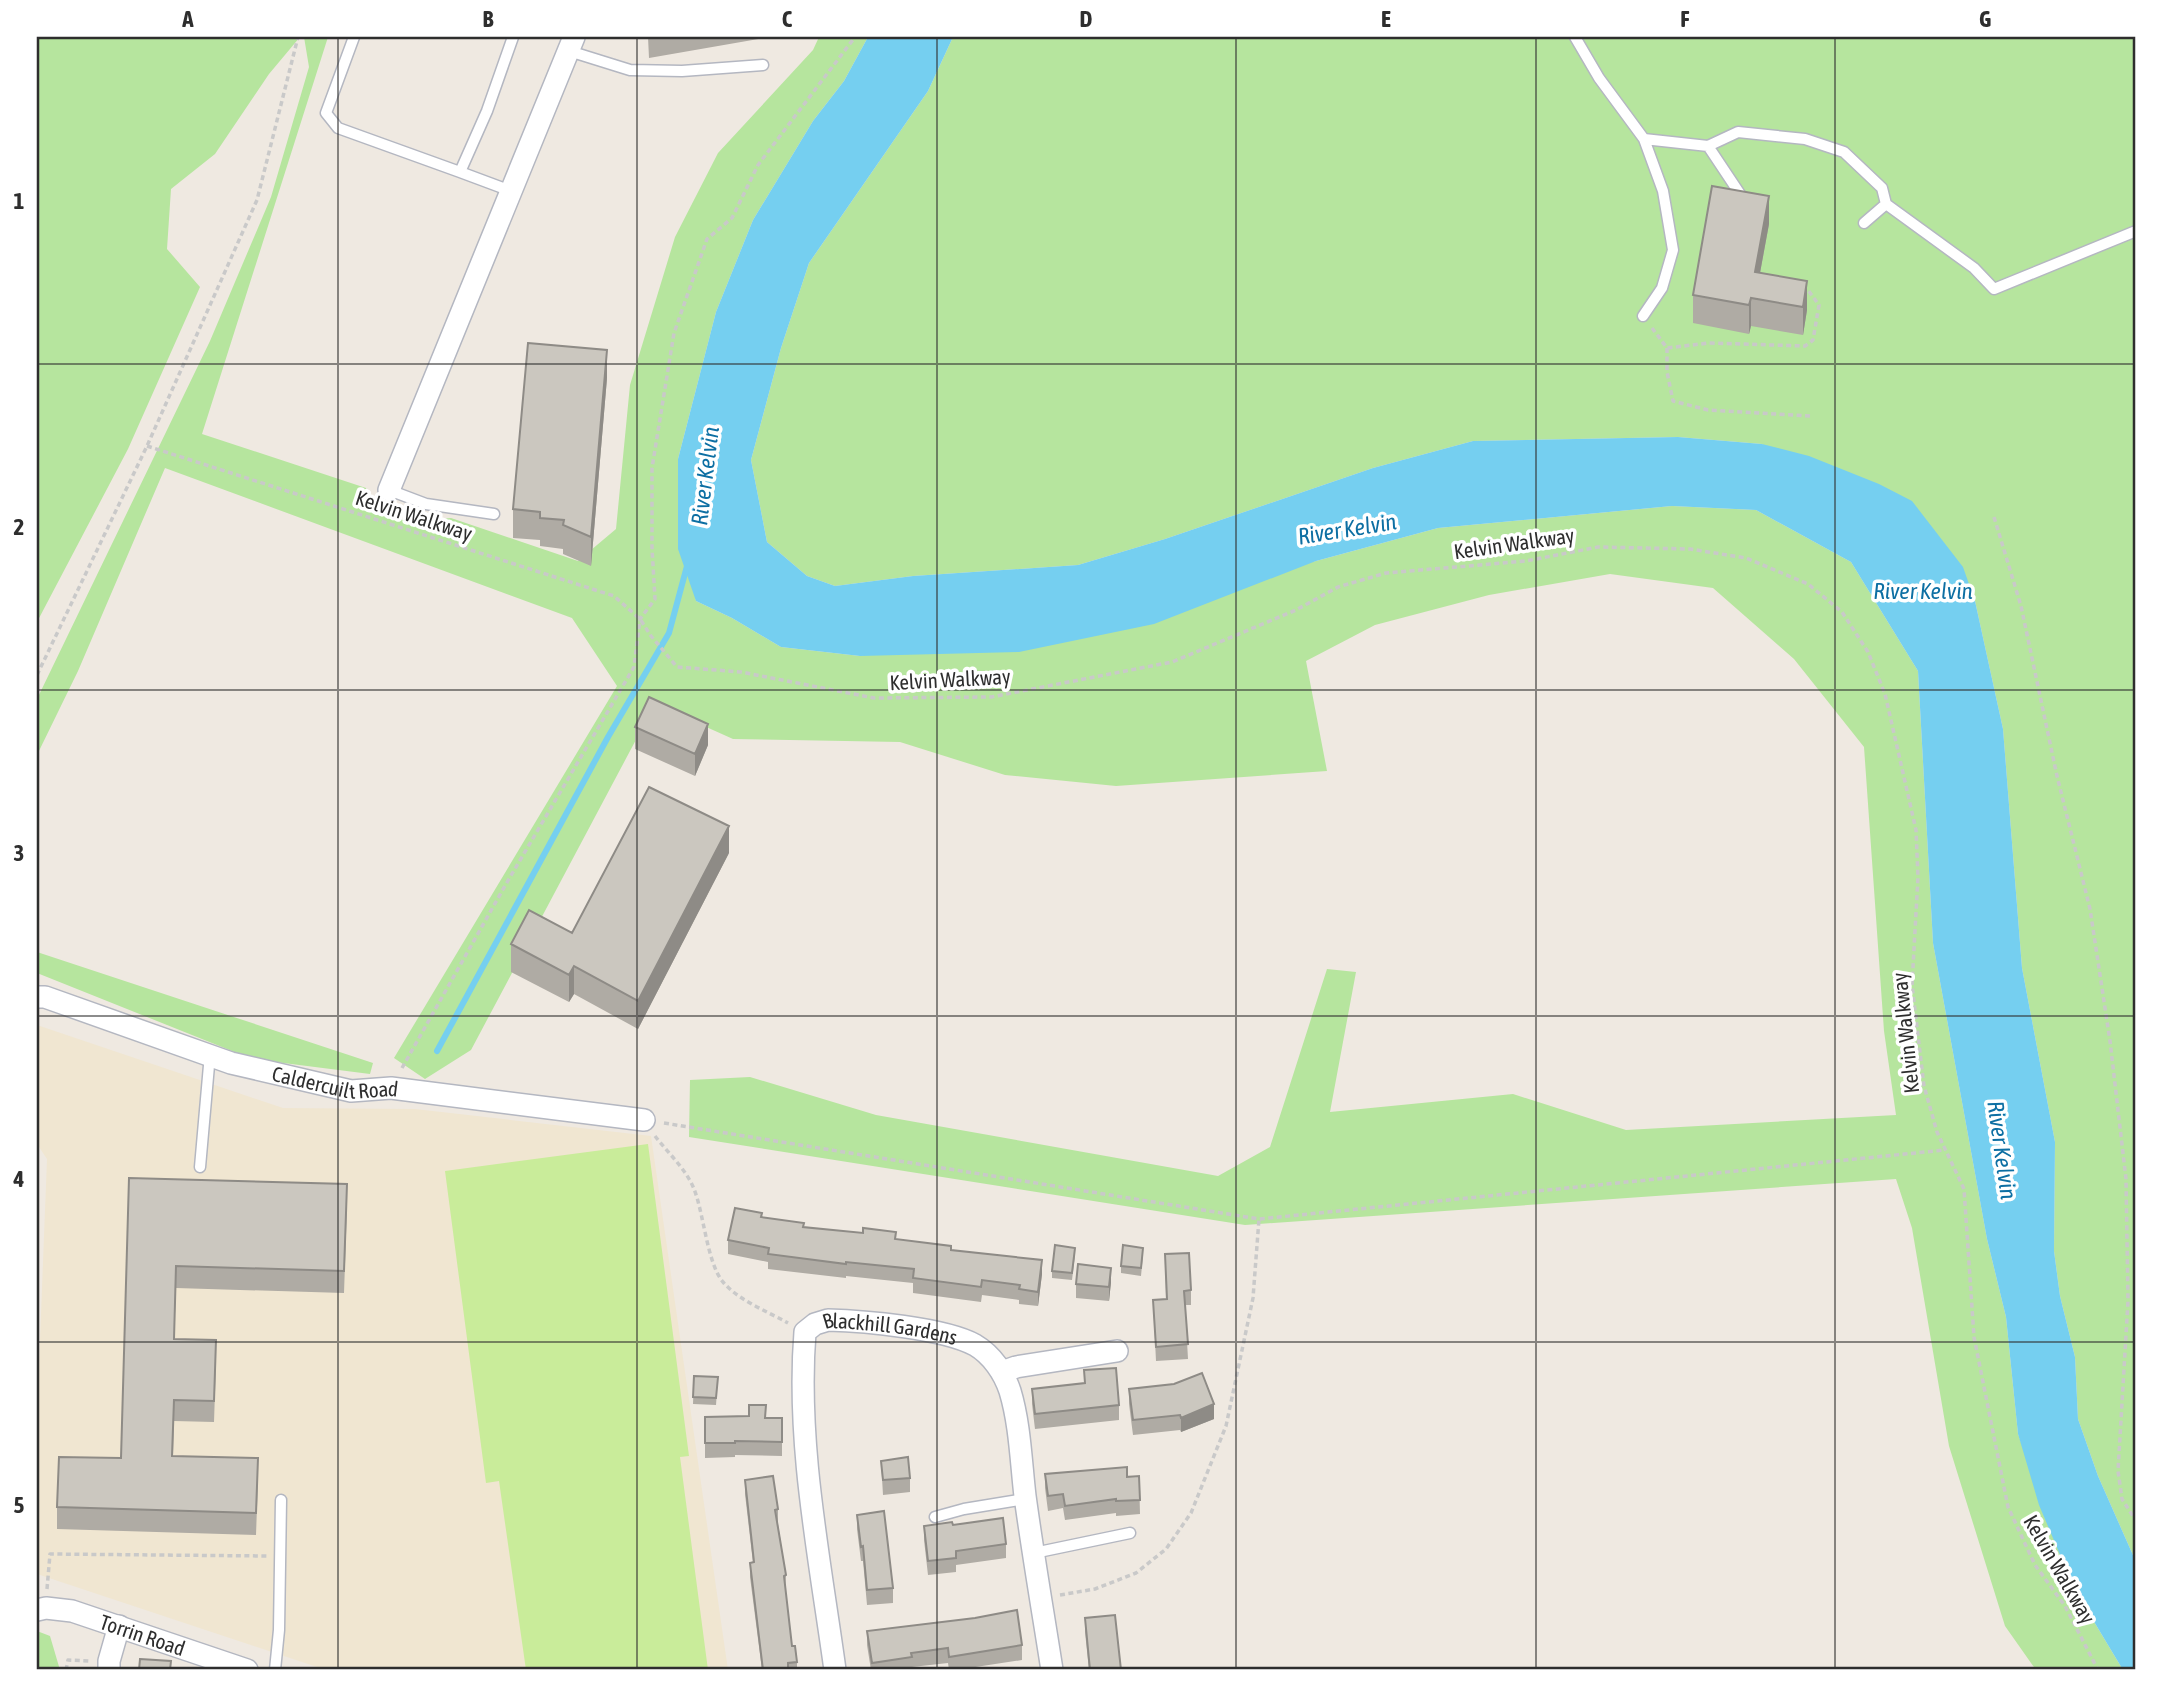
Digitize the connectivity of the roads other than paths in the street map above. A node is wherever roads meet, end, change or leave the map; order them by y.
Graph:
1 (354, 37) edge
2 (513, 37) edge
3 (1575, 37) edge
4 (571, 44) edge
5 (763, 65) dead end
6 (1644, 139) junction
7 (1708, 146) junction
8 (460, 172) junction
9 (511, 191) junction
10 (1746, 202) edge
11 (1886, 204) junction
12 (1864, 222) dead end
13 (2136, 231) edge
14 (1643, 316) road end
15 (389, 490) joint
16 (494, 514) dead end
17 (37, 997) edge
18 (210, 1054) junction
19 (644, 1120) road end
20 (200, 1167) dead end
21 (1117, 1351) dead end
22 (1002, 1372) junction
23 (1026, 1499) junction
24 (281, 1500) dead end
25 (935, 1517) dead end
26 (1130, 1533) dead end
27 (1034, 1553) junction
28 (41, 1609) edge
29 (119, 1626) junction
30 (109, 1666) edge
31 (243, 1670) edge
32 (275, 1670) edge
33 (835, 1670) edge
34 (1052, 1670) edge

1 - 8 lane
2 - 8 lane
3 - 6 lane
4 - 5 lane
4 - 9 street
6 - 7 lane
6 - 14 lane
7 - 10 lane
7 - 11 lane
8 - 9 lane
9 - 15 street
11 - 12 lane
11 - 13 lane
15 - 16 lane
17 - 18 street, Caldercuilt Road
18 - 19 street, Caldercuilt Road
18 - 20 lane
21 - 22 street
22 - 23 street, Blackhill Gardens
22 - 33 street, Blackhill Gardens
23 - 25 lane
23 - 27 street, Blackhill Gardens
24 - 32 lane
26 - 27 lane
27 - 34 street, Blackhill Gardens
28 - 29 street, Torrin Road
29 - 30 street
29 - 31 street, Torrin Road

